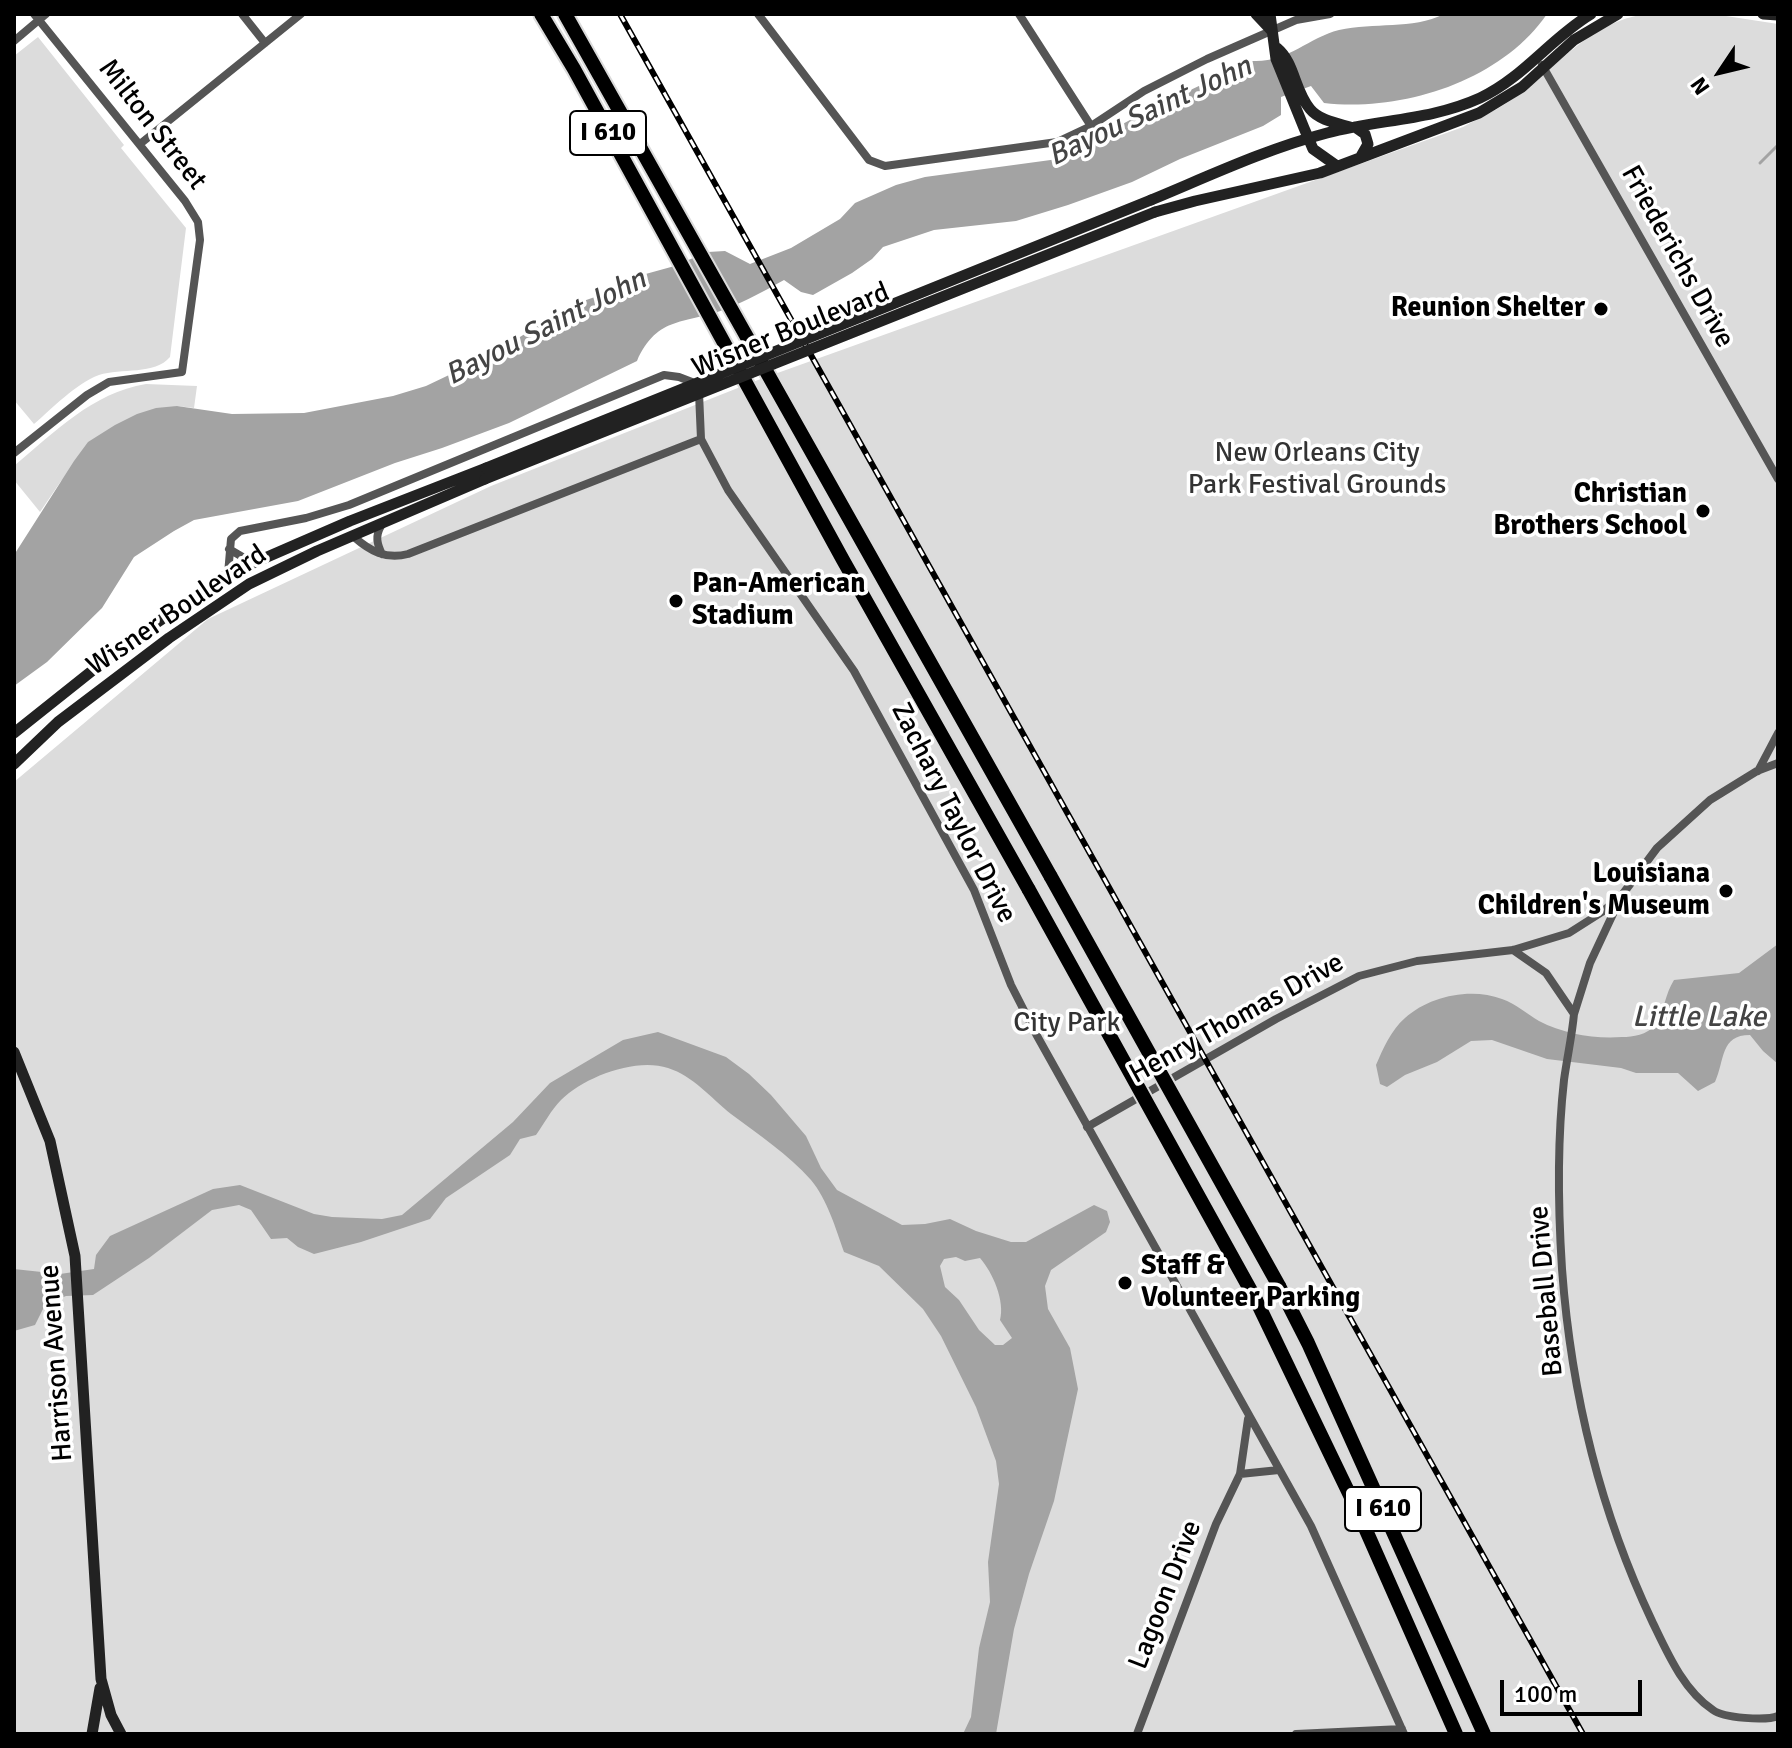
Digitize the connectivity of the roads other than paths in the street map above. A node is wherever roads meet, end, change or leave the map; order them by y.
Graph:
1 (242, 14) edge
2 (301, 14) edge
3 (541, 14) edge
4 (565, 14) edge
5 (758, 14) edge
6 (1019, 14) edge
7 (1256, 14) edge
8 (1270, 14) edge
9 (1330, 14) edge
10 (1591, 14) edge
11 (1618, 14) edge
12 (1763, 14) edge
13 (1778, 15) edge
14 (40, 16) edge
15 (1271, 30) junction
16 (14, 41) edge
17 (265, 43) junction
18 (1541, 63) junction
19 (1295, 92) junction
20 (1091, 126) junction
21 (1353, 127) junction
22 (1308, 139) junction
23 (140, 144) junction
24 (1360, 159) junction
25 (1337, 166) junction
26 (701, 439) junction
27 (14, 453) edge
28 (486, 474) junction
29 (1778, 479) edge
30 (381, 526) junction
31 (354, 537) junction
32 (229, 549) junction
33 (382, 555) junction
34 (251, 562) junction
35 (228, 574) junction
36 (158, 622) junction
37 (169, 638) junction
38 (14, 733) edge
39 (1778, 733) edge
40 (1778, 763) edge
41 (14, 764) edge
42 (1757, 771) junction
43 (1622, 895) junction
44 (1513, 950) junction
45 (1573, 1019) junction
46 (14, 1052) edge
47 (1087, 1127) junction
48 (1248, 1418) junction
49 (1279, 1470) junction
50 (1240, 1474) junction
51 (101, 1679) junction
52 (1778, 1716) edge
53 (1403, 1731) edge
54 (92, 1734) edge
55 (121, 1734) edge
56 (1137, 1734) edge
57 (1296, 1734) edge
58 (1456, 1734) edge
59 (1484, 1734) edge

1 - 17 street
2 - 17 street
3 - 58 highway, I 610, bridge
4 - 59 highway, I 610, bridge
5 - 20 street
6 - 20 street
7 - 15 street
8 - 15 street
9 - 15 street
10 - 18 street, Wisner Boulevard
11 - 18 street, Wisner Boulevard
12 - 13 street
14 - 16 street
14 - 23 street, Milton Street
15 - 19 street
15 - 20 street
17 - 23 street
18 - 21 street, Wisner Boulevard
18 - 24 street, Wisner Boulevard
18 - 29 street, Friederichs Drive
19 - 21 street
19 - 22 street
21 - 22 street, Wisner Boulevard
21 - 24 street
22 - 25 street
22 - 28 street, Wisner Boulevard, bridge
23 - 27 street, Milton Street
24 - 25 street, Wisner Boulevard
25 - 28 street, Wisner Boulevard, bridge
26 - 32 street, Zachary Taylor Drive
26 - 33 street
26 - 47 street, Zachary Taylor Drive
28 - 30 street, Wisner Boulevard
28 - 34 street, Wisner Boulevard
30 - 31 street, Wisner Boulevard
30 - 33 street
31 - 33 street
31 - 37 street, Wisner Boulevard
32 - 34 street
32 - 35 street
34 - 35 street, Wisner Boulevard
35 - 36 street, Wisner Boulevard
36 - 37 street
36 - 38 street, Wisner Boulevard
37 - 41 street, Wisner Boulevard
39 - 42 street
40 - 42 street, Henry Thomas Drive
42 - 43 street, Henry Thomas Drive
43 - 44 street, Henry Thomas Drive
43 - 45 street, Baseball Drive
44 - 45 street
44 - 47 street, Henry Thomas Drive
45 - 52 street, Baseball Drive
46 - 51 street, Harrison Avenue
47 - 48 street, Zachary Taylor Drive
48 - 49 street, Zachary Taylor Drive
48 - 50 street, Lagoon Drive
49 - 50 street
49 - 53 street, Zachary Taylor Drive
50 - 56 street, Lagoon Drive
51 - 54 street, Harrison Avenue
51 - 55 street, Harrison Avenue
53 - 57 street

